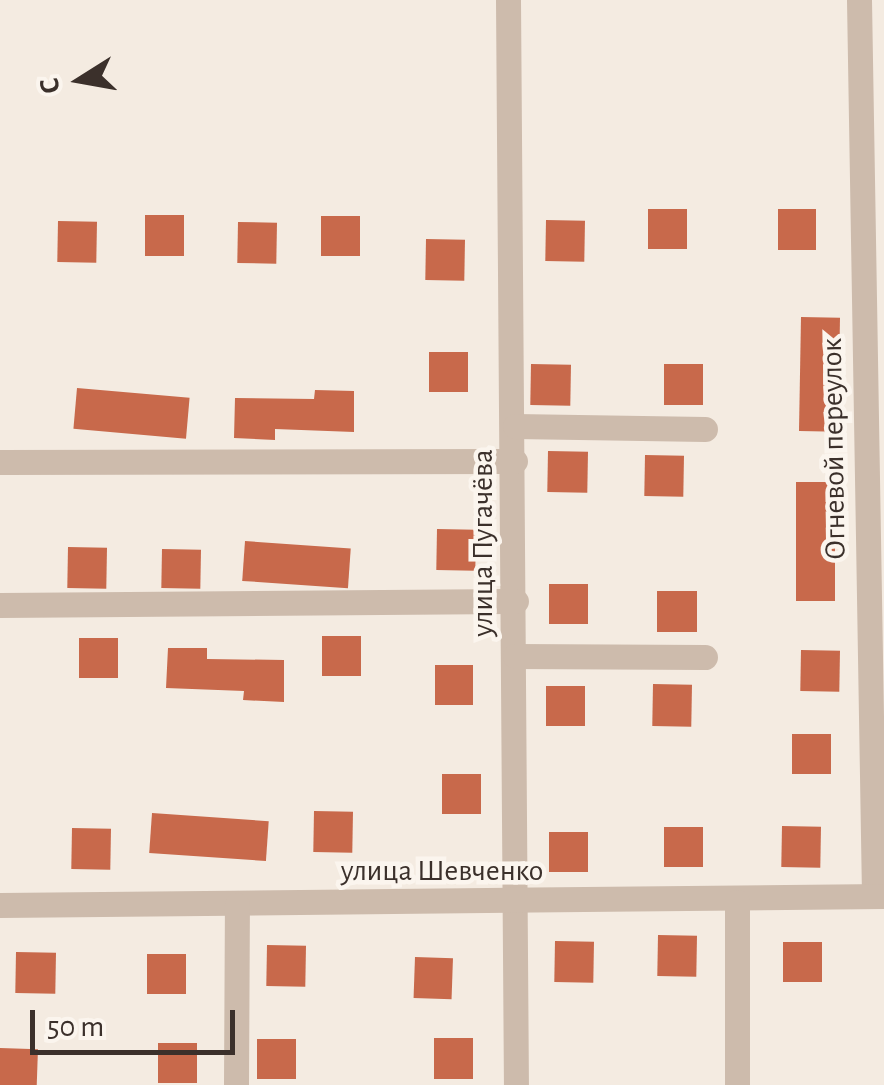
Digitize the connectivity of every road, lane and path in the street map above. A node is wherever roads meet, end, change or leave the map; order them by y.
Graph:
1 (508, 0) edge
2 (859, 0) edge
3 (515, 426) junction
4 (706, 429) dead end
5 (515, 461) junction
6 (0, 462) edge
7 (516, 601) junction
8 (0, 605) edge
9 (515, 656) junction
10 (705, 657) dead end
11 (879, 896) edge
12 (737, 902) junction
13 (511, 903) junction
14 (0, 905) edge
15 (237, 905) junction
16 (236, 1085) edge
17 (516, 1085) edge
18 (736, 1085) edge

1 - 3 street, улица Пугачёва
2 - 11 street, Огневой переулок
3 - 4 street
3 - 5 street, улица Пугачёва
5 - 6 street
5 - 7 street, улица Пугачёва
7 - 8 street
7 - 9 street, улица Пугачёва
9 - 10 street
9 - 13 street, улица Пугачёва
11 - 12 street, улица Шевченко
12 - 13 street, улица Шевченко
12 - 18 street
13 - 15 street, улица Шевченко
13 - 17 street, улица Пугачёва
14 - 15 street, улица Шевченко
15 - 16 street

